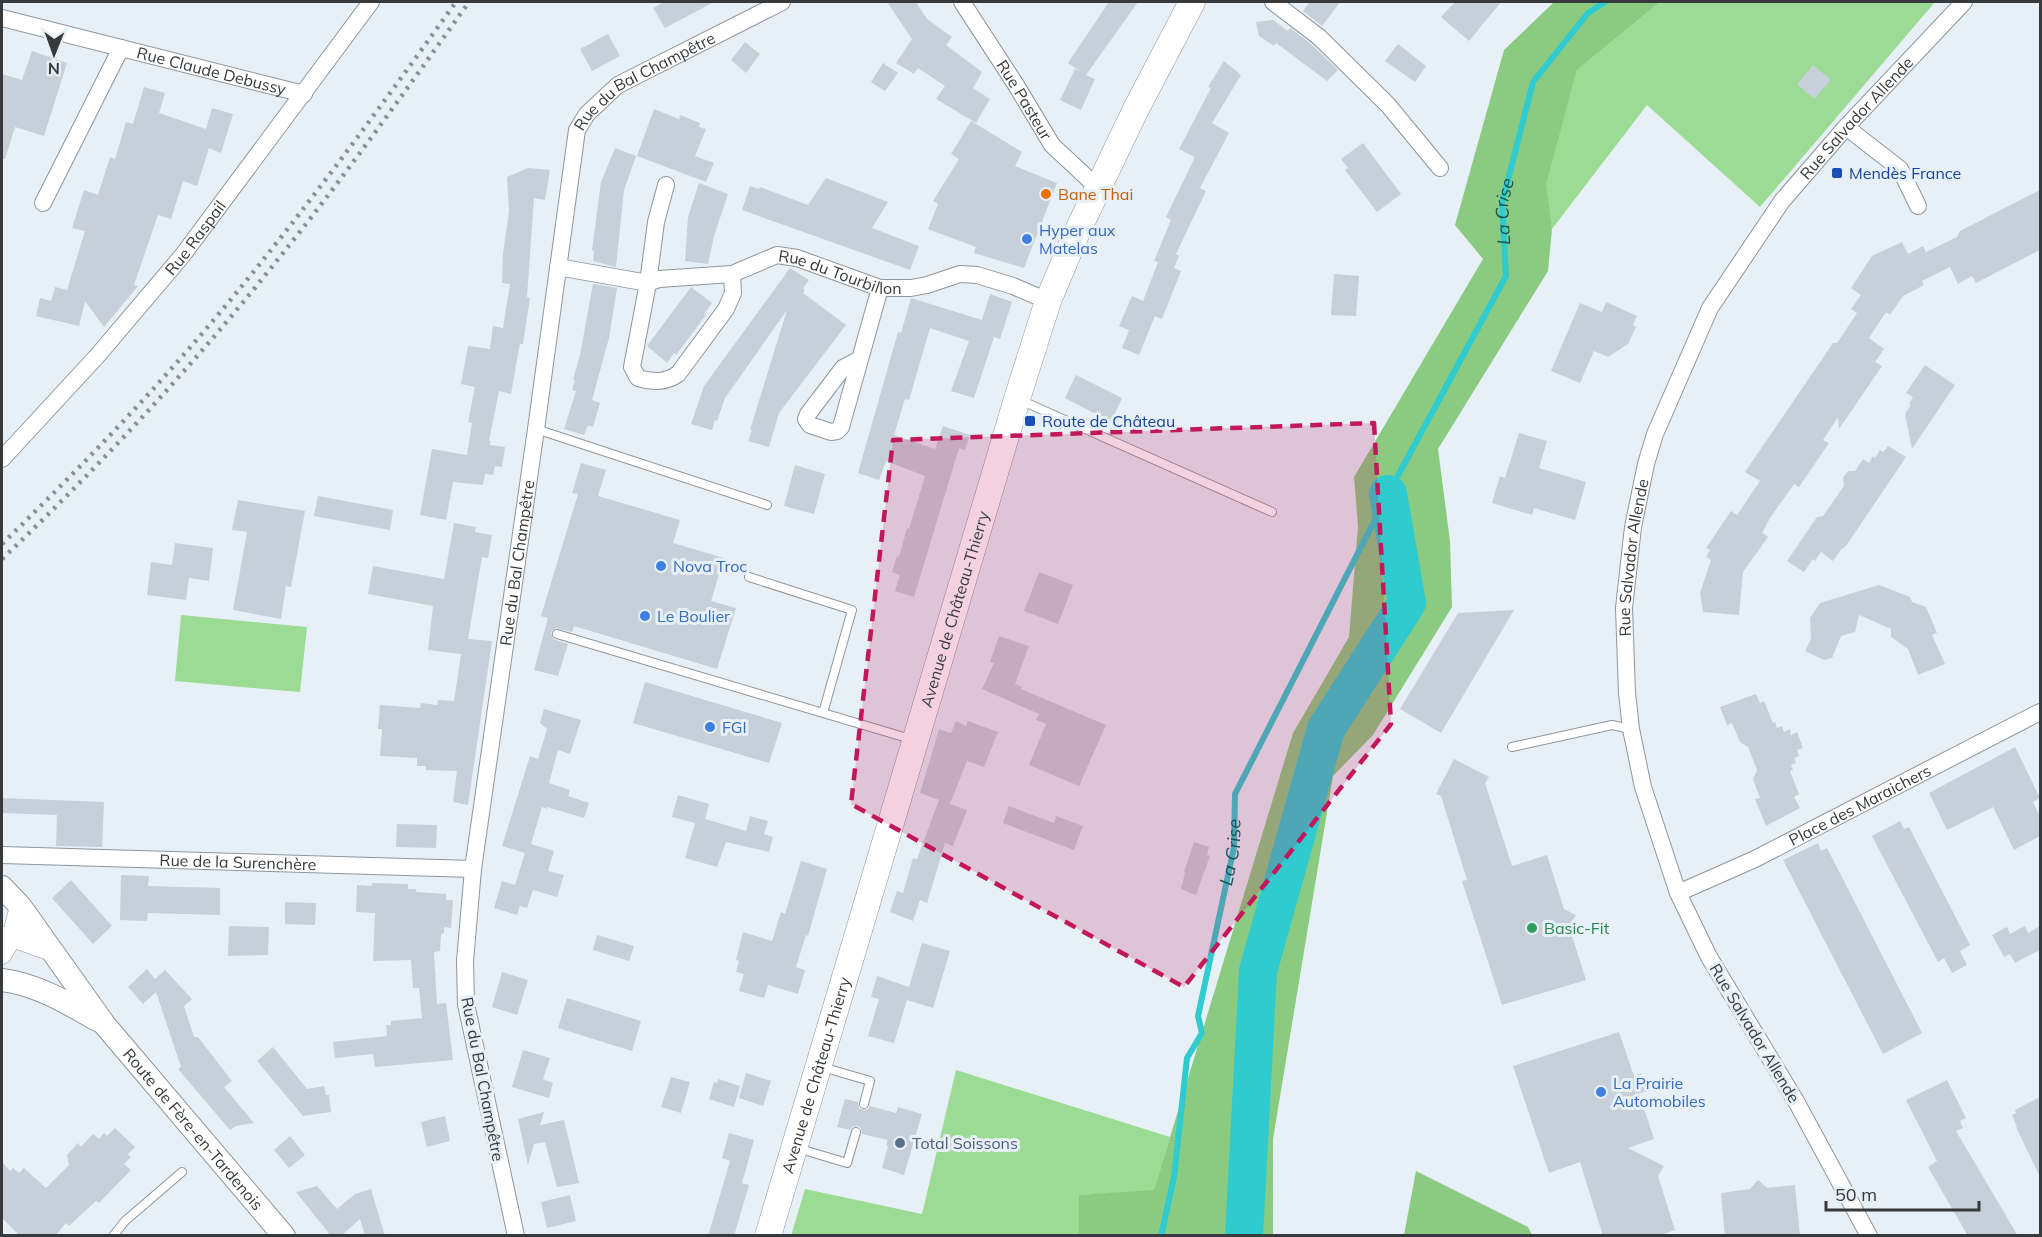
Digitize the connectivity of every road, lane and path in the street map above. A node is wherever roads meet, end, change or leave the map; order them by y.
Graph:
1 (371, 2) edge
2 (782, 2) edge
3 (962, 2) edge
4 (1192, 2) edge
5 (1273, 2) edge
6 (1964, 2) edge
7 (2, 18) edge
8 (121, 48) junction
9 (304, 94) junction
10 (1846, 127) junction
11 (1440, 168) dead end
12 (666, 186) dead end
13 (1097, 187) junction
14 (43, 203) dead end
15 (1918, 206) dead end
16 (558, 267) junction
17 (732, 274) junction
18 (648, 283) junction
19 (880, 288) junction
20 (1048, 301) junction
21 (858, 360) dead end
22 (1017, 399) junction
23 (536, 429) junction
24 (2, 459) edge
25 (767, 505) dead end
26 (1272, 512) dead end
27 (749, 576) dead end
28 (557, 634) dead end
29 (2040, 712) edge
30 (823, 713) junction
31 (1631, 729) junction
32 (914, 741) junction
33 (1512, 747) dead end
34 (2, 855) edge
35 (473, 869) junction
36 (2, 886) edge
37 (1678, 893) junction
38 (20, 906) junction
39 (5, 942) edge
40 (52, 951) junction
41 (2, 980) edge
42 (104, 1024) junction
43 (817, 1066) junction
44 (864, 1104) dead end
45 (856, 1132) dead end
46 (794, 1148) junction
47 (1833, 1171) junction
48 (182, 1172) dead end
49 (113, 1236) edge
50 (284, 1236) edge
51 (516, 1236) edge
52 (768, 1236) edge
53 (1860, 1236) edge
54 (1869, 1236) edge

1 - 9 street, Rue Raspail
2 - 16 street, Rue du Bal Champêtre
3 - 13 street, Rue Pasteur
4 - 13 main road, Avenue de Château-Thierry
5 - 11 street
6 - 10 street, Rue Salvador Allende
7 - 8 street, Rue Claude Debussy
8 - 9 street, Rue Claude Debussy
8 - 14 street, Rue Claude Debussy
9 - 24 street, Rue Raspail
10 - 15 street
10 - 31 street, Rue Salvador Allende
12 - 18 street
13 - 20 main road, Avenue de Château-Thierry
16 - 18 street, Rue du Tourbillon
16 - 23 street, Rue du Bal Champêtre
17 - 18 street, Rue du Tourbillon
17 - 18 street
17 - 19 street, Rue du Tourbillon
19 - 20 street, Rue du Tourbillon
19 - 21 street
20 - 22 main road, Avenue de Château-Thierry
22 - 26 lane
22 - 32 main road, Avenue de Château-Thierry
23 - 25 lane
23 - 35 street, Rue du Bal Champêtre
27 - 30 lane
28 - 30 lane
29 - 37 street, Place des Maraichers
30 - 32 lane
31 - 33 lane
31 - 37 street, Rue Salvador Allende
32 - 43 main road, Avenue de Château-Thierry
34 - 35 street, Rue de la Surenchère
35 - 51 street, Rue du Bal Champêtre
36 - 38 main road, Route de Fère-en-Tardenois
37 - 47 street, Rue Salvador Allende
38 - 39 street
38 - 40 main road, Route de Fère-en-Tardenois
39 - 40 street
40 - 42 main road, Route de Fère-en-Tardenois
41 - 42 main road, Route de Fère-en-Tardenois
42 - 50 main road, Route de Fère-en-Tardenois
43 - 44 lane
43 - 46 main road, Avenue de Château-Thierry
45 - 46 lane
46 - 52 main road, Avenue de Château-Thierry
47 - 53 street, Rue Salvador Allende
47 - 54 street, Rue Salvador Allende
48 - 49 lane

